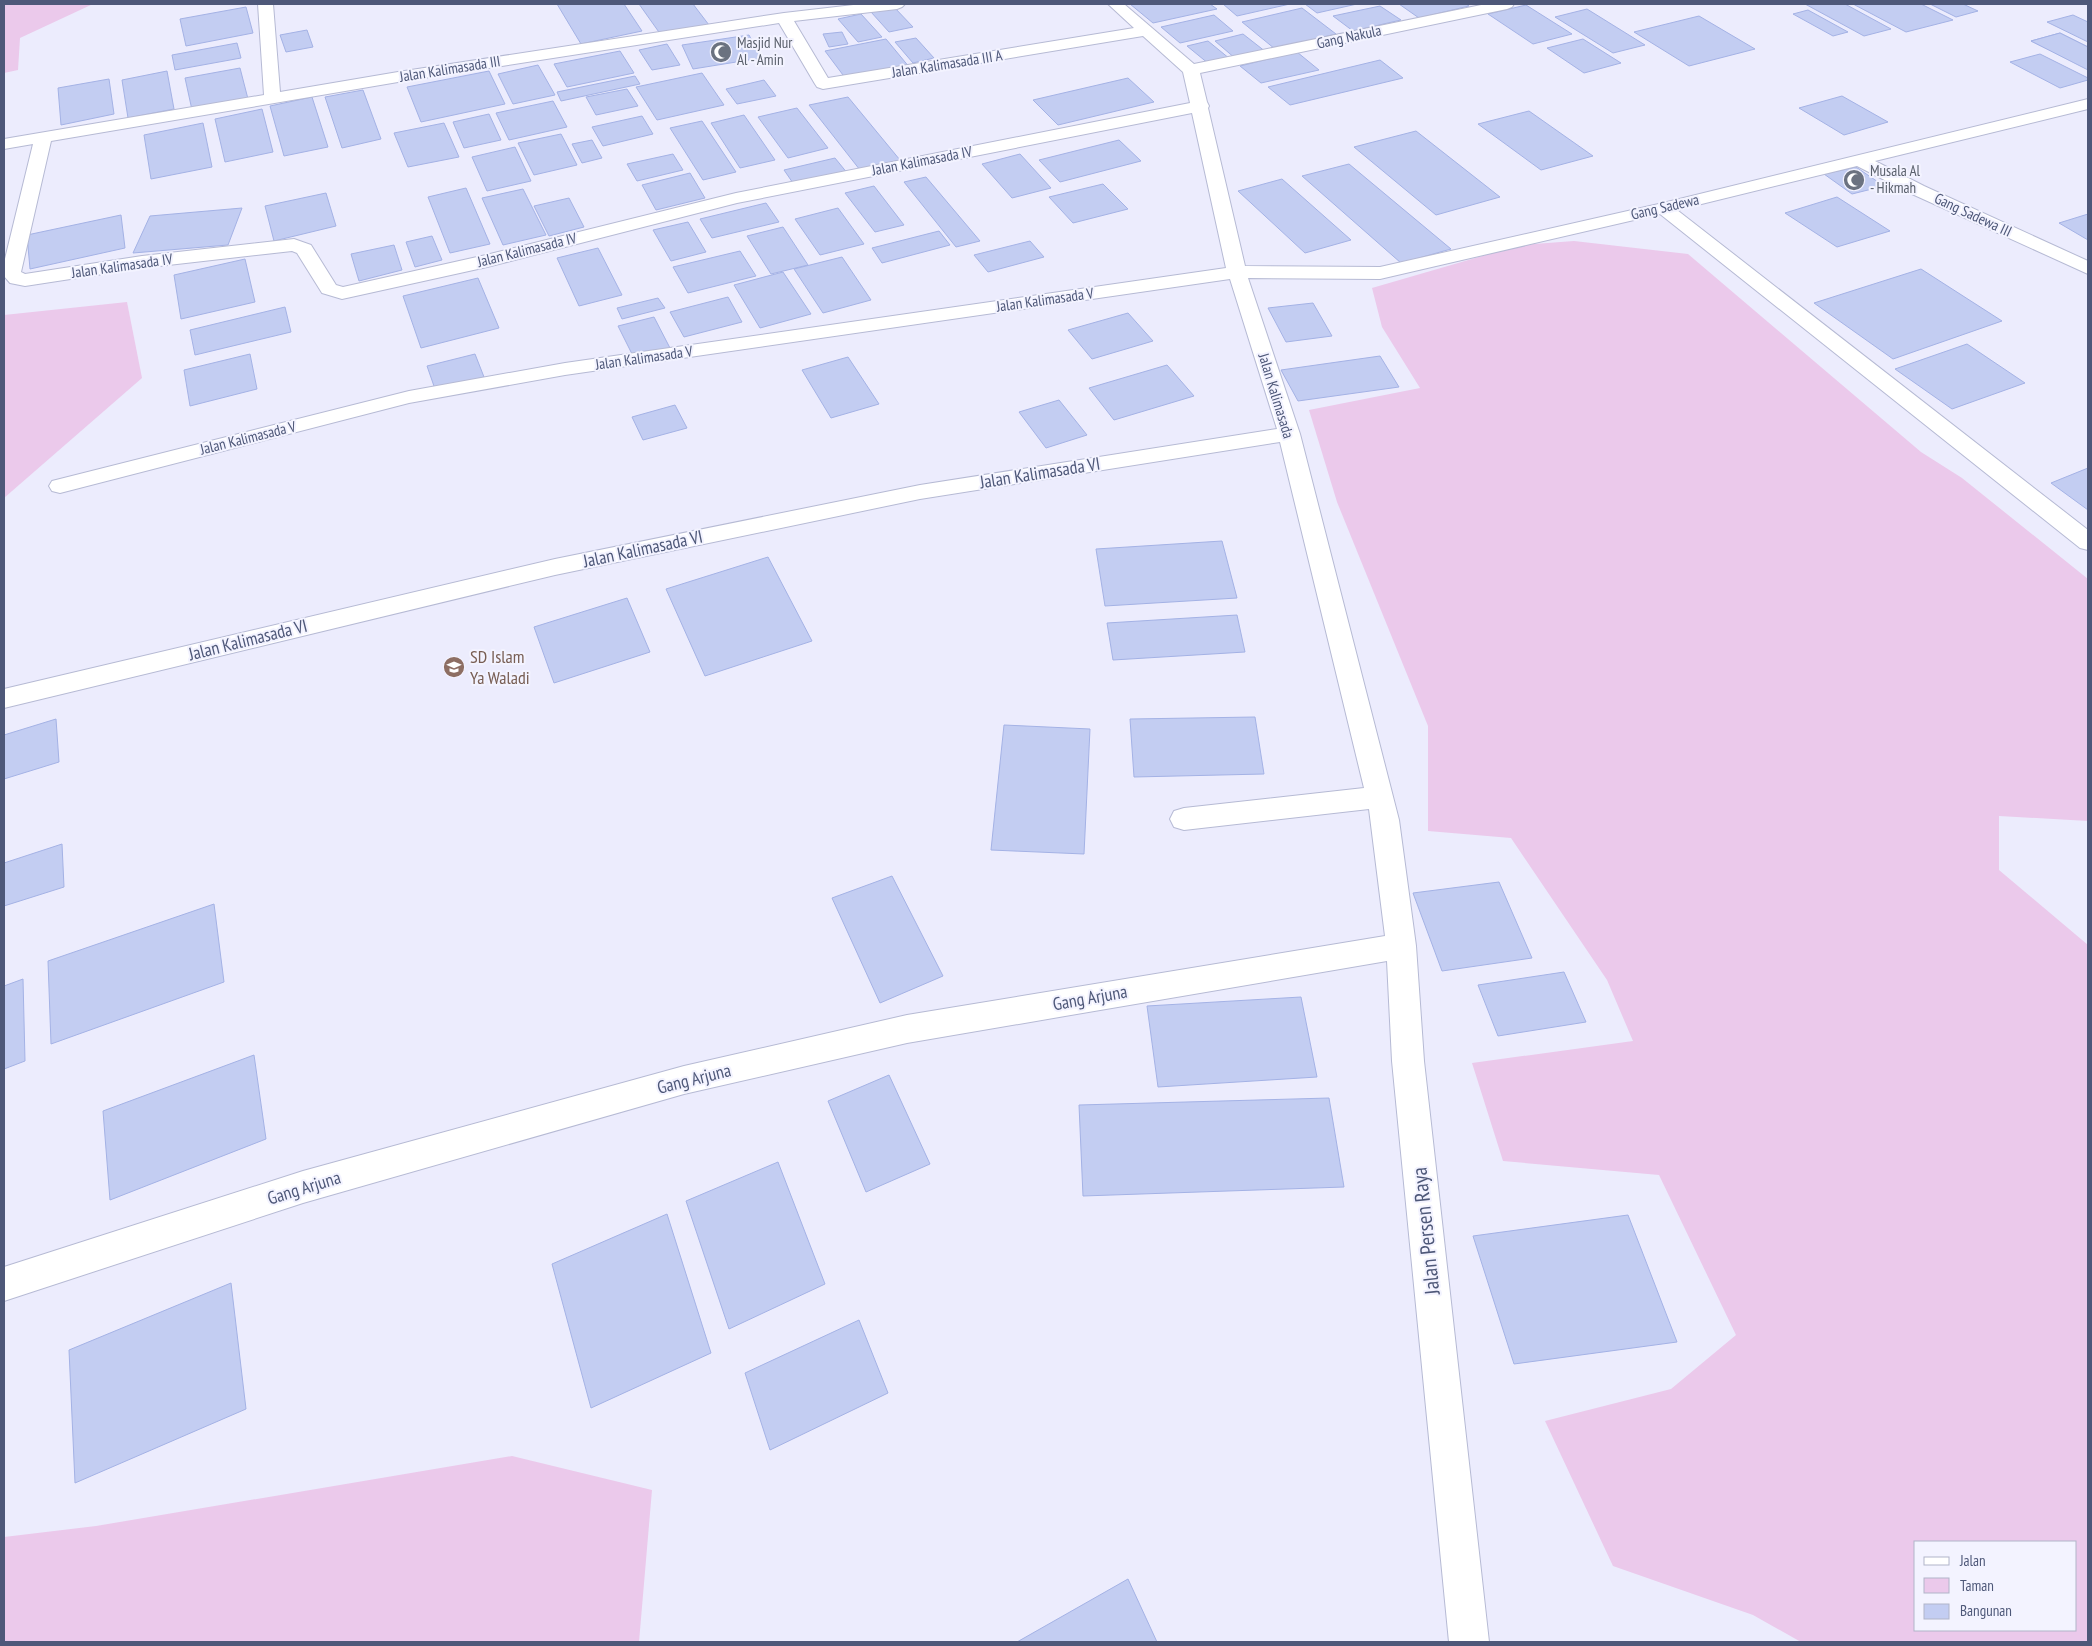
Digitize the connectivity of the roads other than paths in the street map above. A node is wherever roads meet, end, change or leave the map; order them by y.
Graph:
1 (265, 4) edge
2 (897, 4) edge
3 (1115, 4) edge
4 (1507, 4) edge
5 (1481, 6) edge
6 (784, 18) junction
7 (1147, 31) junction
8 (1192, 70) junction
9 (272, 98) junction
10 (2088, 104) edge
11 (1201, 106) junction
12 (43, 137) junction
13 (4, 144) edge
14 (1859, 160) junction
15 (1663, 208) junction
16 (2088, 268) edge
17 (1238, 272) junction
18 (1289, 434) junction
19 (60, 486) dead end
20 (2088, 542) edge
21 (4, 699) edge
22 (1383, 808) junction
23 (1184, 819) dead end
24 (1401, 946) junction
25 (4, 1284) edge
26 (1469, 1642) edge

1 - 9 street
2 - 6 street, Jalan Kalimasada III
3 - 7 street
4 - 5 street, Gang Nakula
5 - 8 street, Gang Nakula
6 - 7 street, Jalan Kalimasada III A
6 - 9 street, Jalan Kalimasada III
7 - 8 street
8 - 11 street, Jalan Kalimasada
9 - 12 street, Jalan Kalimasada III
10 - 14 street, Gang Sadewa
11 - 12 street, Jalan Kalimasada IV
11 - 17 street, Jalan Kalimasada
12 - 13 street, Jalan Kalimasada III
14 - 15 street, Gang Sadewa
14 - 16 street, Gang Sadewa III
15 - 17 street, Gang Sadewa
15 - 20 street
17 - 18 street, Jalan Kalimasada
17 - 19 street, Jalan Kalimasada V
18 - 21 street, Jalan Kalimasada VI
18 - 22 street, Jalan Kalimasada
22 - 23 street
22 - 24 street, Jalan Persen Raya
24 - 25 street, Gang Arjuna
24 - 26 street, Jalan Persen Raya

